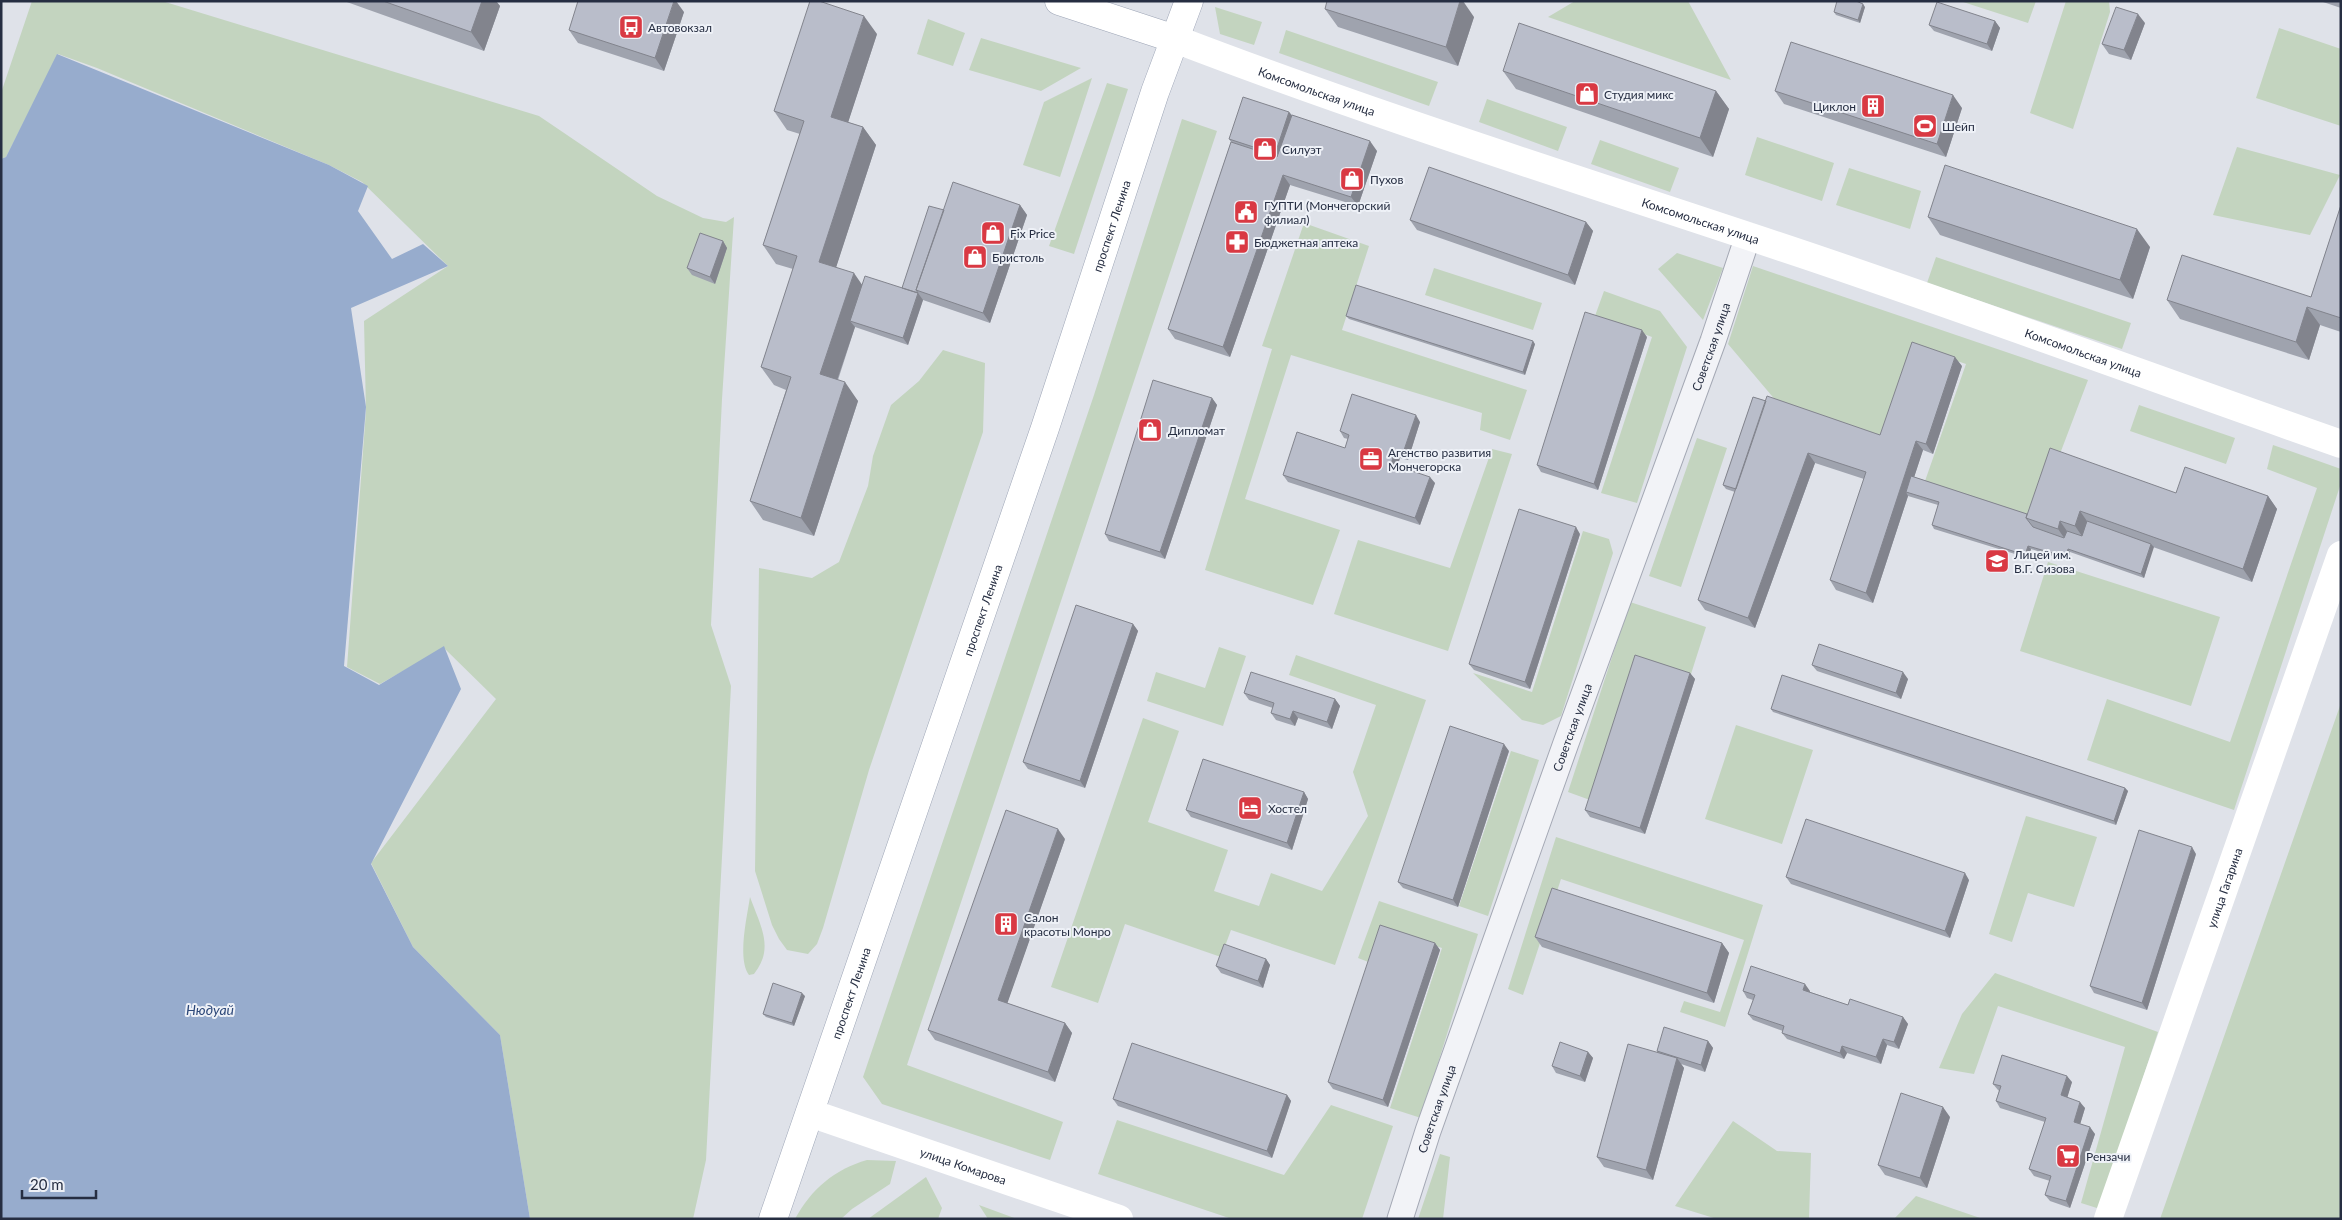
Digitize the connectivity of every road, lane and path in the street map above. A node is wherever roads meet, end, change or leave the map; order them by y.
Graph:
1 (1059, 1) edge
2 (1189, 1) edge
3 (1174, 39) junction
4 (1748, 236) junction
5 (2341, 444) edge
6 (2341, 555) edge
7 (810, 1113) junction
8 (773, 1219) edge
9 (1119, 1219) edge
10 (1400, 1219) edge
11 (2108, 1219) edge

1 - 3 main road, Комсомольская улица
2 - 3 main road, проспект Ленина
3 - 4 main road, Комсомольская улица
3 - 7 main road, проспект Ленина
4 - 5 main road, Комсомольская улица
4 - 10 street, Советская улица
6 - 11 main road, улица Гагарина
7 - 8 main road, проспект Ленина
7 - 9 main road, улица Комарова

